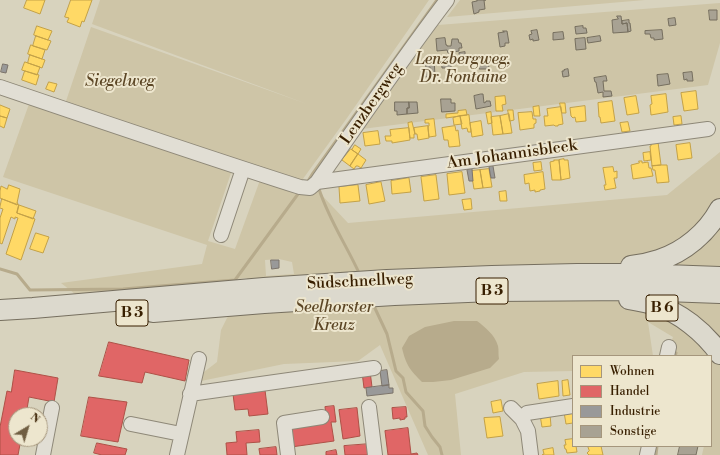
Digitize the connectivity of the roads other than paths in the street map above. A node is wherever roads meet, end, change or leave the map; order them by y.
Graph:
1 (447, 0) edge
2 (0, 87) edge
3 (708, 129) dead end
4 (243, 169) junction
5 (313, 185) junction
6 (720, 209) edge
7 (222, 236) dead end
8 (577, 274) junction
9 (720, 277) edge
10 (391, 288) junction
11 (590, 290) junction
12 (720, 292) edge
13 (264, 296) junction
14 (0, 310) edge
15 (0, 320) edge
16 (720, 354) edge
17 (198, 359) dead end
18 (374, 368) dead end
19 (190, 394) junction
20 (572, 406) edge
21 (368, 407) dead end
22 (52, 408) dead end
23 (510, 408) dead end
24 (322, 418) dead end
25 (522, 419) junction
26 (131, 424) dead end
27 (181, 434) junction
28 (43, 455) edge
29 (177, 455) edge
30 (288, 455) edge
31 (375, 455) edge
32 (531, 455) edge

1 - 5 street, Lenzbergweg
2 - 4 street
3 - 5 street, Am Johannisbleek
4 - 5 street
4 - 7 street
6 - 8 highway, B 3
8 - 9 highway, Südschnellweg / B 6
8 - 10 highway, Südschnellweg / B 3
10 - 11 highway, Südschnellweg / B 3
10 - 13 highway, Südschnellweg / B 3
11 - 12 highway, Südschnellweg / B 3
11 - 16 highway, B 6
13 - 14 highway, Südschnellweg / B 3
13 - 15 highway, Südschnellweg / B 3
17 - 19 street
18 - 19 street
19 - 27 street
20 - 25 street
21 - 31 street
22 - 28 street
23 - 25 street
24 - 30 street
25 - 32 street
26 - 27 street
27 - 29 street

